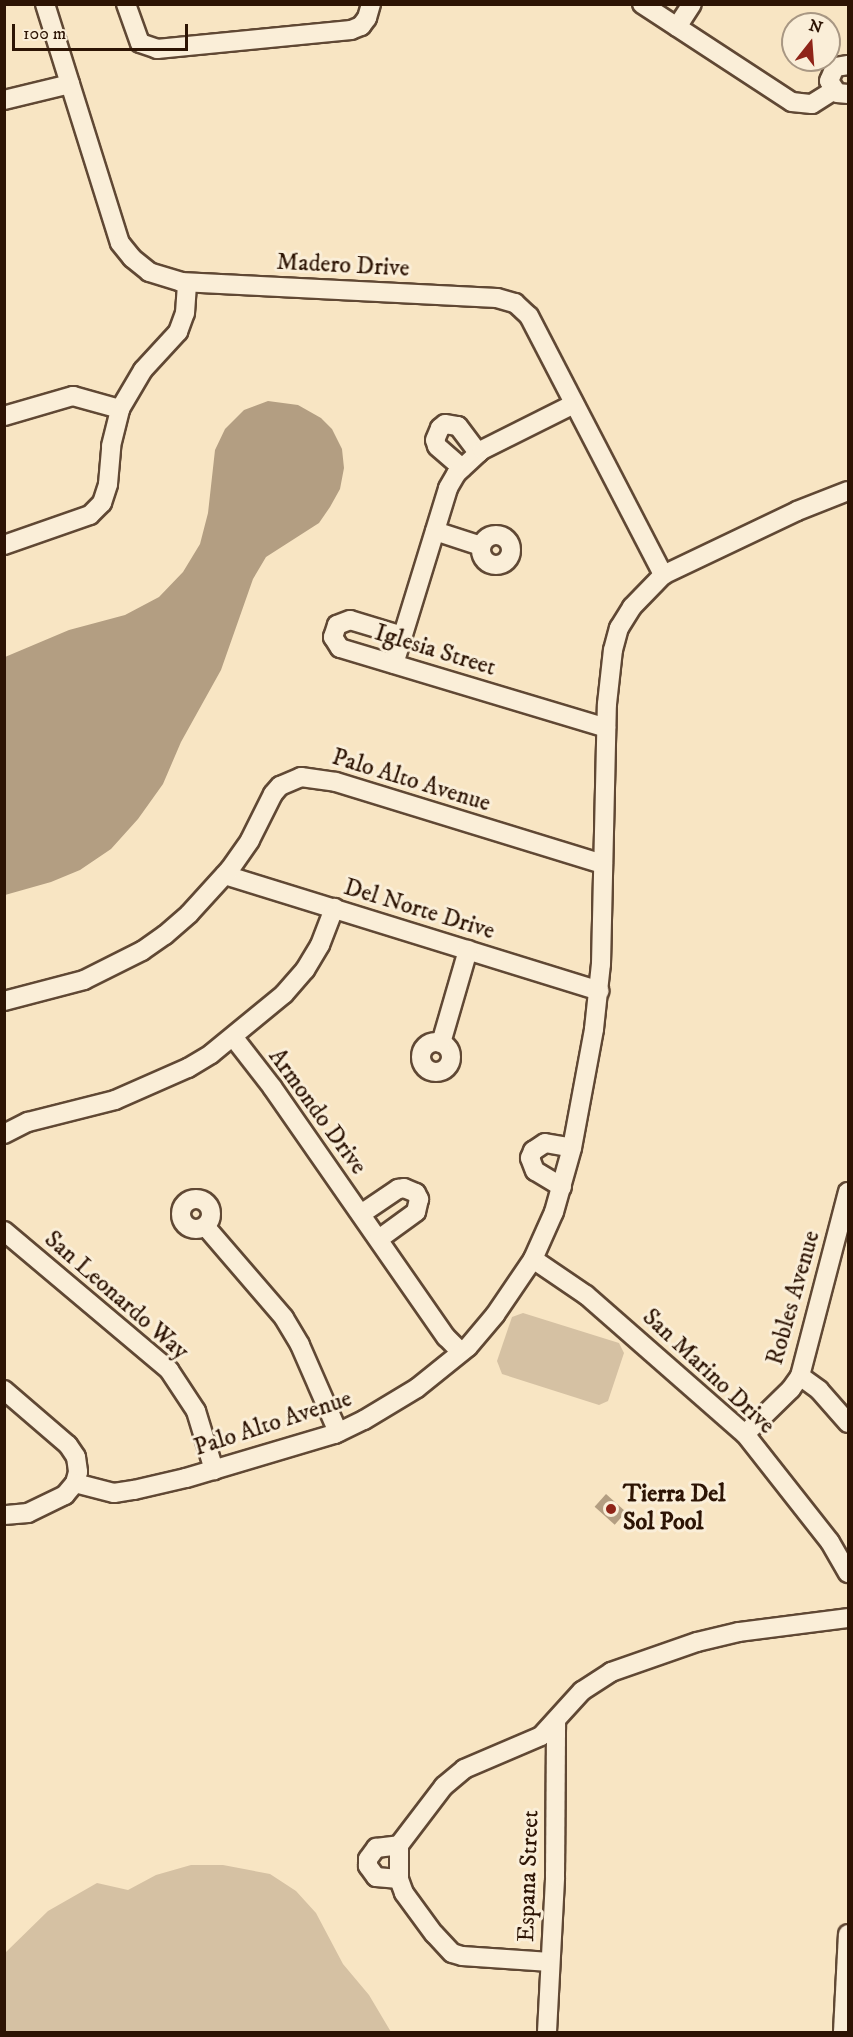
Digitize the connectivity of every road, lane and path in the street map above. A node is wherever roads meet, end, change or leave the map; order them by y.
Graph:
1 (45, 4) edge
2 (126, 4) edge
3 (371, 4) edge
4 (642, 4) edge
5 (692, 4) edge
6 (677, 27) junction
7 (849, 65) edge
8 (70, 84) junction
9 (841, 92) edge
10 (4, 100) edge
11 (187, 283) junction
12 (574, 404) junction
13 (120, 410) junction
14 (4, 416) edge
15 (478, 453) junction
16 (462, 468) junction
17 (849, 491) edge
18 (435, 531) junction
19 (4, 545) edge
20 (481, 546) dead end
21 (663, 575) junction
22 (403, 636) junction
23 (394, 664) junction
24 (606, 728) junction
25 (603, 864) junction
26 (225, 875) junction
27 (333, 908) junction
28 (468, 950) junction
29 (599, 991) junction
30 (4, 1001) edge
31 (234, 1038) junction
32 (441, 1043) dead end
33 (4, 1134) edge
34 (572, 1148) junction
35 (562, 1187) junction
36 (849, 1192) edge
37 (361, 1214) junction
38 (205, 1227) dead end
39 (4, 1231) edge
40 (379, 1239) junction
41 (532, 1258) junction
42 (461, 1353) junction
43 (800, 1376) junction
44 (4, 1390) edge
45 (849, 1423) edge
46 (338, 1432) junction
47 (745, 1434) junction
48 (213, 1470) junction
49 (75, 1484) junction
50 (4, 1515) edge
51 (849, 1573) edge
52 (849, 1618) edge
53 (556, 1722) junction
54 (399, 1845) junction
55 (399, 1879) junction
56 (849, 1934) edge
57 (550, 1962) junction
58 (547, 2032) edge
59 (843, 2032) edge

1 - 8 street, Madero Drive
2 - 3 street
4 - 6 street
5 - 6 street
6 - 9 street
7 - 9 street
8 - 10 street
8 - 11 street, Madero Drive
11 - 12 street, Madero Drive
11 - 13 street
12 - 15 street
12 - 21 street, Madero Drive
13 - 14 street
13 - 19 street
15 - 16 street
15 - 16 street
16 - 18 street
17 - 21 street, Palo Alto Avenue
18 - 20 street
18 - 22 street
21 - 24 street, Palo Alto Avenue
22 - 23 street
22 - 23 street, Iglesia Street
23 - 24 street, Iglesia Street
24 - 25 street, Palo Alto Avenue
25 - 26 street, Palo Alto Avenue
25 - 29 street, Palo Alto Avenue
26 - 27 street, Del Norte Drive
26 - 30 street, Palo Alto Avenue
27 - 28 street, Del Norte Drive
27 - 31 street
28 - 29 street, Del Norte Drive
28 - 32 street
29 - 34 street, Palo Alto Avenue
31 - 33 street
31 - 37 street, Armondo Drive
34 - 35 street, Palo Alto Avenue
34 - 35 street
35 - 41 street, Palo Alto Avenue
36 - 43 street, Robles Avenue
37 - 40 street, Armondo Drive
37 - 40 street, Armondo Drive
38 - 46 street
39 - 48 street, San Leonardo Way
40 - 42 street, Armondo Drive
41 - 42 street, Palo Alto Avenue
41 - 47 street, San Marino Drive
42 - 46 street, Palo Alto Avenue
43 - 45 street
43 - 47 street, Robles Avenue
44 - 49 street
46 - 48 street, Palo Alto Avenue
47 - 51 street, San Marino Drive
48 - 49 street, Palo Alto Avenue
49 - 50 street
52 - 53 street
53 - 54 street
53 - 57 street, Espana Street
54 - 55 street
54 - 55 street
55 - 57 street
56 - 59 street
57 - 58 street, Espana Street

